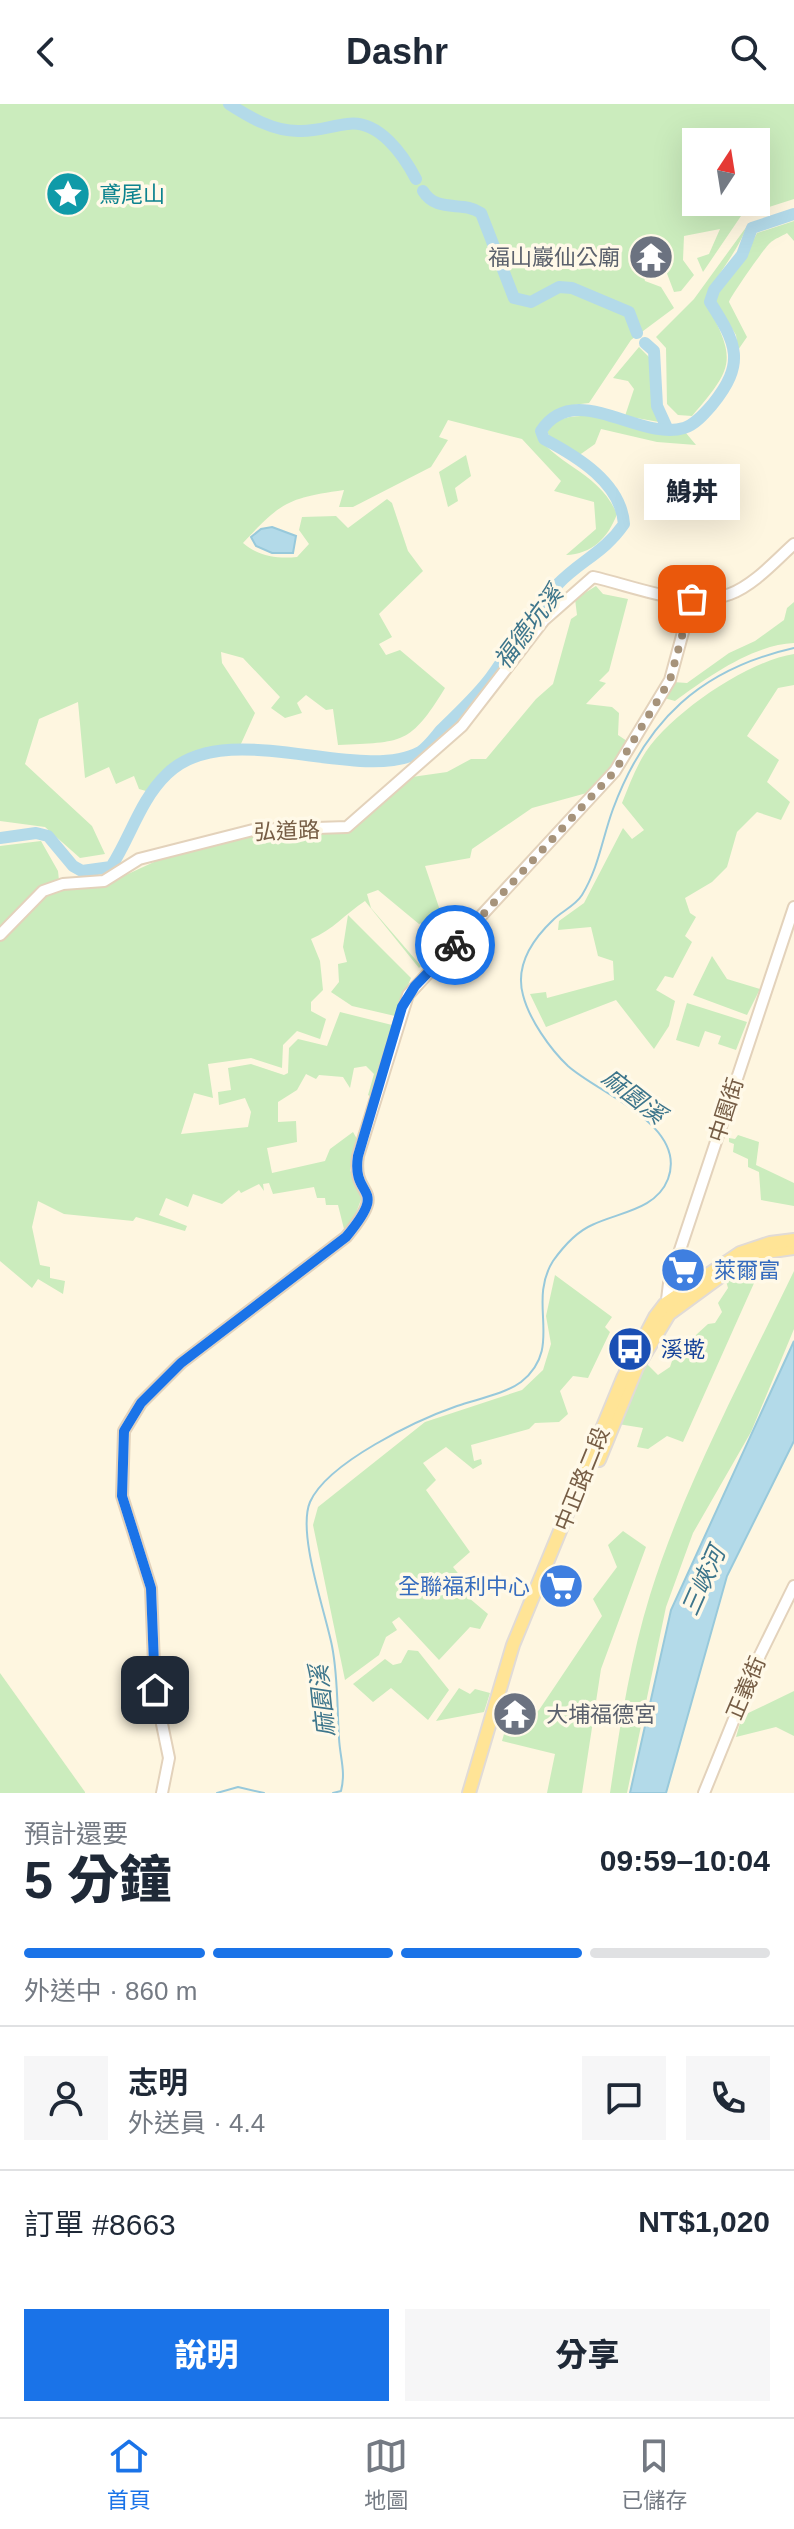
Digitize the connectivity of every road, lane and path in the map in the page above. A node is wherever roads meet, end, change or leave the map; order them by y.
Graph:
1 (794, 544) edge
2 (692, 599) junction
3 (794, 907) edge
4 (0, 935) edge
5 (792, 1243) edge
6 (667, 1309) junction
7 (794, 1586) edge
8 (162, 1793) edge
9 (469, 1793) edge
10 (476, 1793) edge
11 (704, 1793) edge

1 - 2 street
2 - 4 street, 弘道路
2 - 8 street
3 - 6 street, 中園街
5 - 6 main road, 中正路二段
6 - 9 main road, 中正路二段
6 - 10 main road, 中正路二段
7 - 11 street, 正義街

